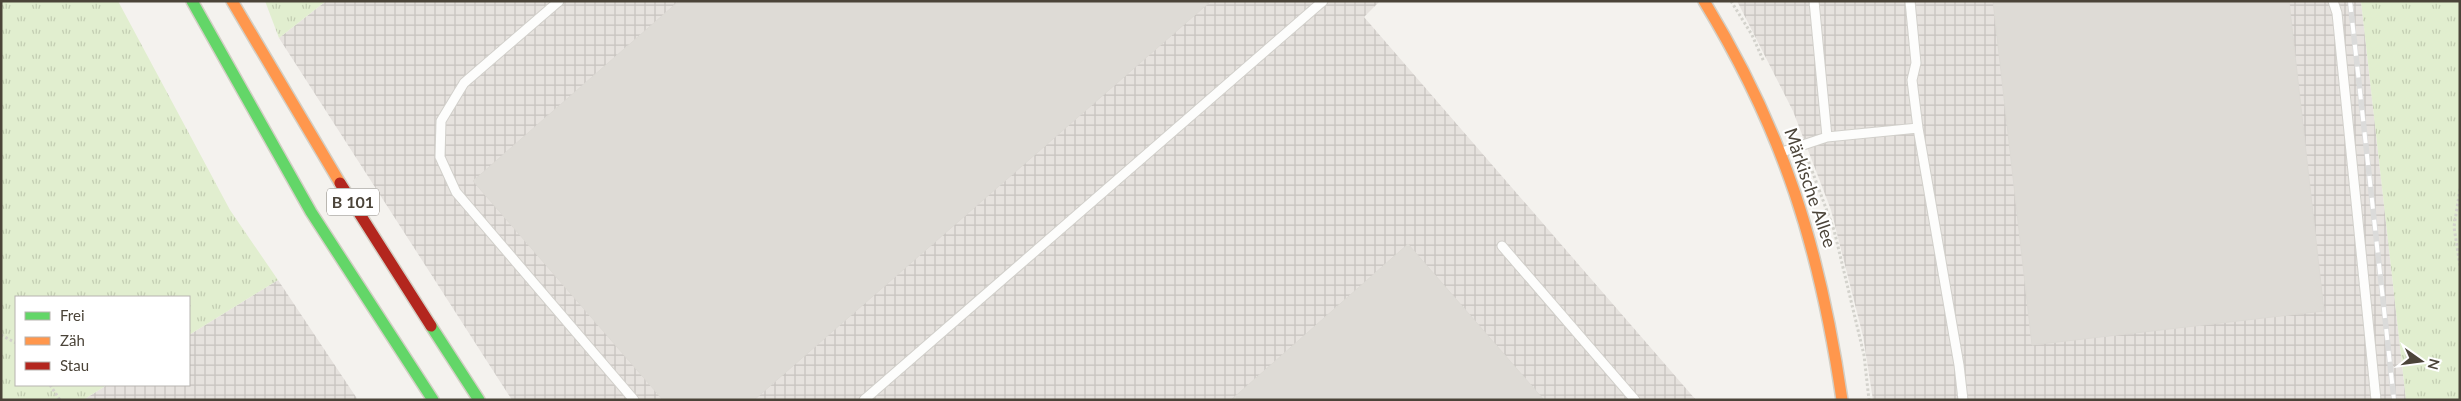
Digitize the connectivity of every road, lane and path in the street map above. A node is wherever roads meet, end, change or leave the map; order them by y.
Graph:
1 (192, 1) edge
2 (232, 1) edge
3 (559, 1) edge
4 (1323, 1) edge
5 (1704, 1) edge
6 (1814, 1) edge
7 (1910, 1) edge
8 (2333, 1) edge
9 (1918, 128) junction
10 (1827, 138) junction
11 (1780, 153) junction
12 (2460, 189) edge
13 (1502, 246) dead end
14 (2460, 266) edge
15 (1, 335) edge
16 (15, 342) edge
17 (51, 386) edge
18 (60, 400) edge
19 (433, 400) edge
20 (479, 400) edge
21 (634, 400) edge
22 (864, 400) edge
23 (1634, 400) edge
24 (1842, 400) edge
25 (1962, 400) edge
26 (2376, 400) edge

1 - 19 main road, B 101
2 - 20 main road, B 101
3 - 21 lane
4 - 22 lane
5 - 11 main road, Märkische Allee
6 - 10 lane
7 - 9 lane
8 - 26 lane
9 - 10 lane
9 - 25 lane
10 - 11 lane
11 - 24 main road, Märkische Allee
12 - 14 path
13 - 23 lane
15 - 16 path
17 - 18 path

